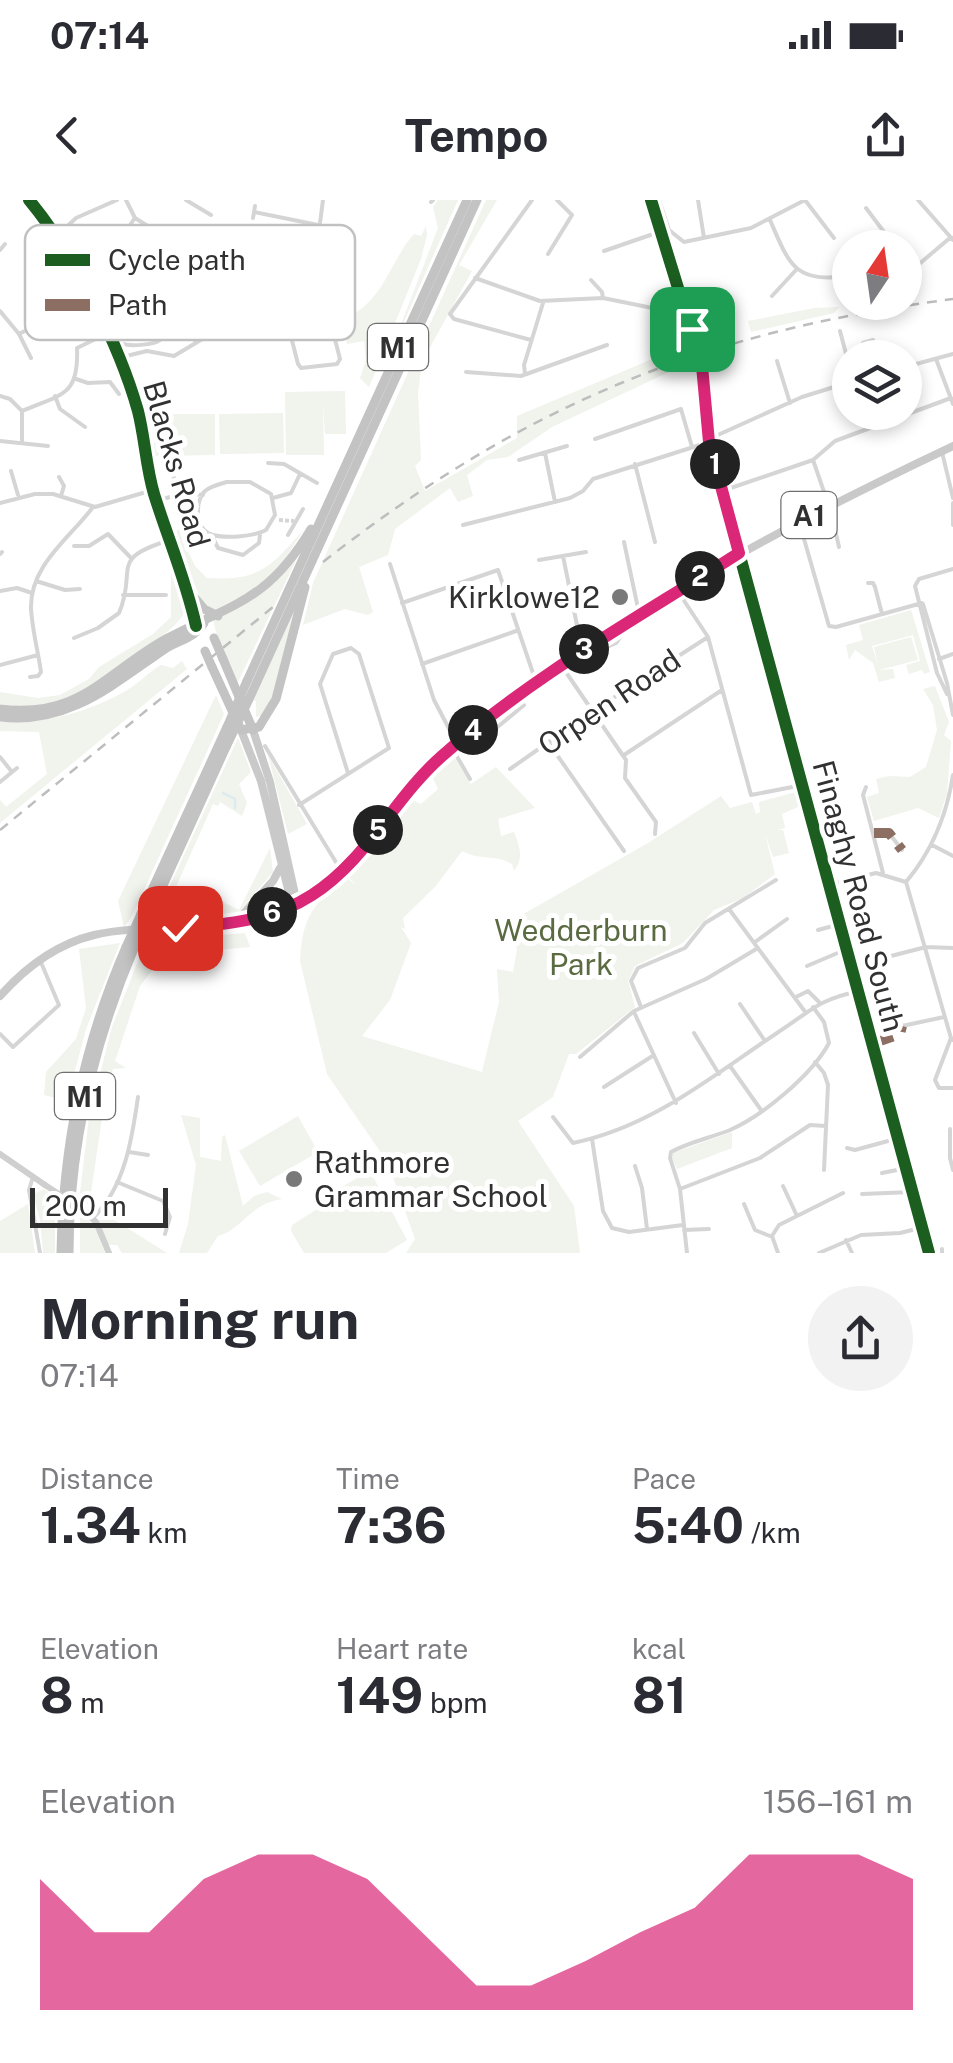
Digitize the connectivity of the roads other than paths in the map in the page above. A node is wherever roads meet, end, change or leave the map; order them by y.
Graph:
1 (29, 200) edge
2 (117, 200) edge
3 (126, 200) edge
4 (186, 200) edge
5 (323, 200) edge
6 (467, 200) edge
7 (476, 200) edge
8 (532, 200) edge
9 (557, 200) edge
10 (650, 200) edge
11 (658, 200) edge
12 (698, 200) edge
13 (918, 200) edge
14 (100, 203) edge
15 (866, 208) dead end
16 (254, 212) dead end
17 (211, 215) dead end
18 (135, 218) junction
19 (770, 220) junction
20 (47, 225) edge
21 (69, 225) edge
22 (131, 225) edge
23 (146, 225) edge
24 (318, 225) joint
25 (882, 230) edge
26 (660, 232) junction
27 (832, 235) edge
28 (704, 238) junction
29 (952, 239) edge
30 (5, 244) dead end
31 (0, 250) edge
32 (604, 251) dead end
33 (548, 254) dead end
34 (922, 261) edge
35 (796, 270) junction
36 (832, 277) edge
37 (475, 278) junction
38 (591, 280) dead end
39 (676, 280) junction
40 (772, 296) dead end
41 (603, 298) junction
42 (543, 301) junction
43 (658, 309) junction
44 (0, 311) edge
45 (654, 329) dead end
46 (25, 331) edge
47 (840, 331) dead end
48 (20, 334) junction
49 (94, 340) edge
50 (109, 340) edge
51 (122, 340) edge
52 (160, 340) edge
53 (200, 340) edge
54 (292, 340) edge
55 (336, 340) edge
56 (531, 340) junction
57 (842, 340) edge
58 (196, 342) joint
59 (606, 344) dead end
60 (953, 354) edge
61 (31, 358) dead end
62 (118, 358) junction
63 (936, 358) junction
64 (777, 361) dead end
65 (922, 362) edge
66 (466, 372) dead end
67 (525, 374) junction
68 (393, 377) junction
69 (76, 379) junction
70 (832, 388) edge
71 (119, 394) dead end
72 (0, 396) edge
73 (55, 396) junction
74 (952, 401) edge
75 (790, 403) junction
76 (22, 411) junction
77 (85, 427) dead end
78 (594, 439) dead end
79 (709, 440) junction
80 (0, 441) edge
81 (22, 442) junction
82 (48, 446) dead end
83 (566, 446) dead end
84 (953, 446) edge
85 (692, 447) junction
86 (942, 452) junction
87 (544, 453) junction
88 (519, 460) dead end
89 (814, 460) junction
90 (268, 462) dead end
91 (635, 464) junction
92 (11, 471) dead end
93 (172, 472) dead end
94 (300, 474) junction
95 (60, 477) dead end
96 (317, 483) dead end
97 (153, 490) junction
98 (722, 491) junction
99 (202, 495) junction
100 (330, 495) junction
101 (61, 496) junction
102 (18, 497) junction
103 (273, 498) junction
104 (953, 500) edge
105 (156, 501) junction
106 (555, 502) junction
107 (0, 503) edge
108 (828, 505) junction
109 (93, 507) junction
110 (199, 509) junction
111 (303, 509) dead end
112 (799, 520) junction
113 (463, 525) dead end
114 (953, 525) edge
115 (211, 534) junction
116 (260, 534) junction
117 (288, 535) dead end
118 (170, 540) junction
119 (624, 542) dead end
120 (655, 542) dead end
121 (74, 546) dead end
122 (839, 548) dead end
123 (586, 552) dead end
124 (739, 553) junction
125 (563, 556) junction
126 (132, 558) junction
127 (540, 560) dead end
128 (390, 564) dead end
129 (953, 568) edge
130 (36, 581) junction
131 (868, 584) dead end
132 (187, 586) junction
133 (80, 589) dead end
134 (592, 589) dead end
135 (677, 590) junction
136 (0, 591) edge
137 (32, 593) junction
138 (570, 593) junction
139 (123, 595) junction
140 (166, 595) dead end
141 (548, 597) dead end
142 (194, 598) junction
143 (920, 602) junction
144 (402, 603) junction
145 (639, 613) junction
146 (882, 614) junction
147 (218, 616) junction
148 (200, 627) junction
149 (518, 630) junction
150 (708, 637) junction
151 (74, 638) dead end
152 (584, 649) junction
153 (205, 650) junction
154 (953, 654) edge
155 (38, 655) junction
156 (156, 655) junction
157 (937, 660) junction
158 (422, 664) junction
159 (561, 664) junction
160 (0, 665) edge
161 (30, 677) dead end
162 (536, 682) junction
163 (722, 690) junction
164 (508, 704) junction
165 (524, 705) dead end
166 (952, 705) edge
167 (0, 709) edge
168 (593, 710) junction
169 (515, 713) junction
170 (953, 715) edge
171 (0, 717) edge
172 (241, 730) junction
173 (253, 730) junction
174 (494, 730) dead end
175 (548, 742) junction
176 (264, 746) dead end
177 (454, 746) junction
178 (624, 755) junction
179 (0, 757) edge
180 (510, 769) dead end
181 (348, 774) junction
182 (953, 775) edge
183 (470, 780) dead end
184 (0, 782) edge
185 (802, 785) junction
186 (866, 787) dead end
187 (952, 796) edge
188 (299, 804) junction
189 (874, 833) junction
190 (655, 834) dead end
191 (932, 845) junction
192 (902, 850) dead end
193 (624, 851) dead end
194 (953, 856) edge
195 (280, 863) junction
196 (342, 872) junction
197 (883, 873) junction
198 (291, 876) junction
199 (776, 880) dead end
200 (906, 882) junction
201 (830, 885) junction
202 (315, 893) junction
203 (294, 904) junction
204 (729, 909) junction
205 (146, 914) junction
206 (787, 918) dead end
207 (236, 922) junction
208 (840, 924) junction
209 (818, 930) dead end
210 (756, 945) junction
211 (130, 947) junction
212 (926, 948) junction
213 (953, 948) edge
214 (847, 949) junction
215 (880, 959) junction
216 (40, 960) junction
217 (807, 966) dead end
218 (852, 966) junction
219 (886, 980) dead end
220 (859, 991) junction
221 (0, 996) edge
222 (796, 997) junction
223 (819, 1002) junction
224 (740, 1004) dead end
225 (813, 1006) junction
226 (641, 1007) junction
227 (634, 1011) junction
228 (806, 1013) junction
229 (944, 1017) junction
230 (900, 1020) dead end
231 (0, 1034) edge
232 (694, 1034) dead end
233 (952, 1039) edge
234 (765, 1041) junction
235 (654, 1056) junction
236 (580, 1057) dead end
237 (815, 1062) junction
238 (730, 1066) junction
239 (719, 1074) junction
240 (604, 1087) dead end
241 (953, 1088) edge
242 (138, 1097) dead end
243 (676, 1103) junction
244 (760, 1110) junction
245 (553, 1117) dead end
246 (826, 1126) junction
247 (950, 1129) dead end
248 (899, 1138) junction
249 (592, 1139) junction
250 (847, 1148) dead end
251 (129, 1152) junction
252 (0, 1154) edge
253 (148, 1155) dead end
254 (635, 1166) dead end
255 (906, 1168) junction
256 (824, 1170) dead end
257 (953, 1170) edge
258 (882, 1174) dead end
259 (34, 1178) junction
260 (116, 1182) junction
261 (783, 1186) dead end
262 (680, 1189) junction
263 (913, 1192) junction
264 (843, 1194) dead end
265 (862, 1194) dead end
266 (744, 1204) dead end
267 (797, 1216) junction
268 (93, 1217) junction
269 (922, 1227) junction
270 (684, 1228) junction
271 (647, 1229) junction
272 (709, 1229) dead end
273 (165, 1234) dead end
274 (772, 1236) junction
275 (846, 1240) junction
276 (40, 1253) edge
277 (61, 1253) edge
278 (69, 1253) edge
279 (108, 1253) edge
280 (687, 1253) edge
281 (778, 1253) edge
282 (819, 1253) edge
283 (852, 1253) edge
284 (930, 1253) edge

1 - 20 street, Blacks Road
2 - 14 street
3 - 18 street
4 - 17 street
5 - 24 street
6 - 100 highway, M1
7 - 68 highway, M1
8 - 37 street
9 - 33 street
10 - 26 street, Finaghy Road South
11 - 28 street
12 - 28 street
13 - 29 street
14 - 21 street
15 - 25 street
16 - 24 street
18 - 22 street
18 - 23 street
19 - 27 street
19 - 28 street
19 - 35 street
26 - 32 street
26 - 39 street, Finaghy Road South
29 - 34 street
30 - 31 street
35 - 36 street
35 - 40 street
37 - 42 street
37 - 56 street
38 - 41 street
39 - 43 street
39 - 79 street, Finaghy Road South, bridge
41 - 42 street
41 - 43 street
42 - 56 street
43 - 45 street
44 - 48 street
46 - 48 street
47 - 57 street
48 - 61 street
49 - 69 street
50 - 62 street, Blacks Road
51 - 52 street
53 - 58 street
54 - 55 street
56 - 67 street
58 - 62 street
59 - 67 street
60 - 63 street
62 - 97 street, Blacks Road
63 - 65 street
63 - 74 street
64 - 75 street
66 - 67 street
68 - 173 highway
68 - 205 highway, M1, bridge
69 - 71 street
69 - 73 street
70 - 75 street
72 - 76 street
73 - 76 street
73 - 77 street
74 - 89 street
75 - 79 street
76 - 81 street
78 - 85 street
79 - 85 street
79 - 98 street, Finaghy Road South
80 - 81 street
81 - 82 street
83 - 87 street
84 - 86 main road, A1
85 - 91 street
86 - 104 street
86 - 108 main road, A1
87 - 88 street
87 - 106 street
89 - 98 street
89 - 108 street
90 - 94 street
91 - 106 street
91 - 120 street
92 - 102 street
93 - 99 street
94 - 96 street
94 - 103 street
95 - 101 street
97 - 105 street, Blacks Road
97 - 109 street
98 - 124 street, Finaghy Road South
99 - 103 street
99 - 110 street
100 - 147 highway
100 - 205 highway, M1, bridge
101 - 102 street
101 - 109 street
102 - 107 street
103 - 116 street
104 - 114 street
105 - 110 street
105 - 118 street, Blacks Road
106 - 113 street
108 - 112 main road, A1
108 - 122 street
109 - 130 street
110 - 115 street
111 - 117 street
112 - 124 main road, A1
112 - 146 street
115 - 116 street
115 - 116 street
118 - 126 street
118 - 132 street, Blacks Road
119 - 145 street
121 - 126 street
123 - 125 street
124 - 135 main road, A1
124 - 185 street, Finaghy Road South
125 - 127 street
125 - 138 street
126 - 139 street
128 - 144 street
129 - 143 street
130 - 133 street
130 - 137 street
131 - 146 street
132 - 142 street, Blacks Road
132 - 148 street, Blacks Road
134 - 138 street
135 - 145 main road, A1
135 - 150 street
136 - 137 street
137 - 155 street
138 - 141 street
138 - 152 street
139 - 140 street
139 - 151 street
142 - 147 highway
142 - 148 street, Blacks Road
143 - 146 street
143 - 157 street
144 - 149 street
144 - 158 street
145 - 152 main road, A1
147 - 148 highway
148 - 153 highway, Blacks Road
148 - 156 highway
148 - 167 highway
148 - 173 highway, Blacks Road, bridge
149 - 158 street
149 - 162 street
150 - 163 street
150 - 168 street, Orpen Road
152 - 159 main road, A1
153 - 156 highway
153 - 172 highway, Blacks Road, bridge
154 - 157 street
155 - 160 street
155 - 161 street
156 - 171 highway
157 - 166 street
158 - 177 street
159 - 162 main road, A1
159 - 168 street
162 - 164 main road, A1
163 - 178 street
163 - 185 street
164 - 169 street
164 - 177 main road, A1
165 - 169 street
166 - 170 street
168 - 175 street, Orpen Road
168 - 178 street
169 - 174 street
172 - 173 highway
172 - 195 main road, Blacks Road
173 - 198 main road, Blacks Road
175 - 180 street, Orpen Road
175 - 193 street
176 - 188 street
177 - 183 street
177 - 196 main road, A1
178 - 190 street
179 - 184 street
181 - 181 street
181 - 188 street
182 - 187 street
185 - 201 street, Finaghy Road South
186 - 189 street
187 - 191 street
188 - 196 street
189 - 192 street
189 - 197 street
191 - 194 street
191 - 200 street
195 - 203 main road, Blacks Road
195 - 207 main road
196 - 202 main road, A1
197 - 200 street
197 - 201 street
198 - 202 main road
198 - 203 main road, Blacks Road
199 - 204 street
200 - 212 street
201 - 208 street, Finaghy Road South
202 - 203 main road, A1
203 - 207 main road, A1
204 - 210 street
204 - 226 street
205 - 211 highway, M1, bridge
206 - 210 street
207 - 216 main road, A1
208 - 209 street
208 - 214 street, Finaghy Road South
210 - 222 street
210 - 226 street
211 - 277 highway, M1
211 - 278 highway, M1
212 - 213 street
212 - 215 street
212 - 229 street
214 - 217 street
214 - 218 street, Finaghy Road South
215 - 218 street
215 - 219 street
216 - 221 main road, A1
216 - 231 street
218 - 220 street, Finaghy Road South
220 - 223 street
220 - 248 street, Finaghy Road South
222 - 223 street
222 - 228 street
223 - 225 street
224 - 234 street
225 - 228 street
225 - 237 street
226 - 227 street
227 - 235 street
227 - 236 street
228 - 234 street
229 - 230 street
229 - 233 street
232 - 239 street
233 - 241 street
234 - 238 street
235 - 240 street
235 - 243 street
237 - 244 street
237 - 246 street
238 - 239 street
238 - 244 street
239 - 243 street
242 - 251 street
243 - 249 street
244 - 262 street
245 - 249 street
246 - 256 street
246 - 262 street
247 - 257 street
248 - 250 street
248 - 255 street, Finaghy Road South
249 - 271 street
251 - 253 street
251 - 260 street
252 - 259 street
254 - 271 street
255 - 258 street
255 - 263 street, Finaghy Road South
259 - 268 street, bridge
259 - 276 street
260 - 268 street
260 - 273 street
261 - 267 street
262 - 270 street
263 - 265 street
263 - 269 street, Finaghy Road South
264 - 267 street
266 - 274 street
267 - 274 street
268 - 279 street
269 - 275 street
269 - 284 street, Finaghy Road South
270 - 271 street
270 - 272 street
270 - 280 street
274 - 281 street
275 - 282 street
275 - 283 street

